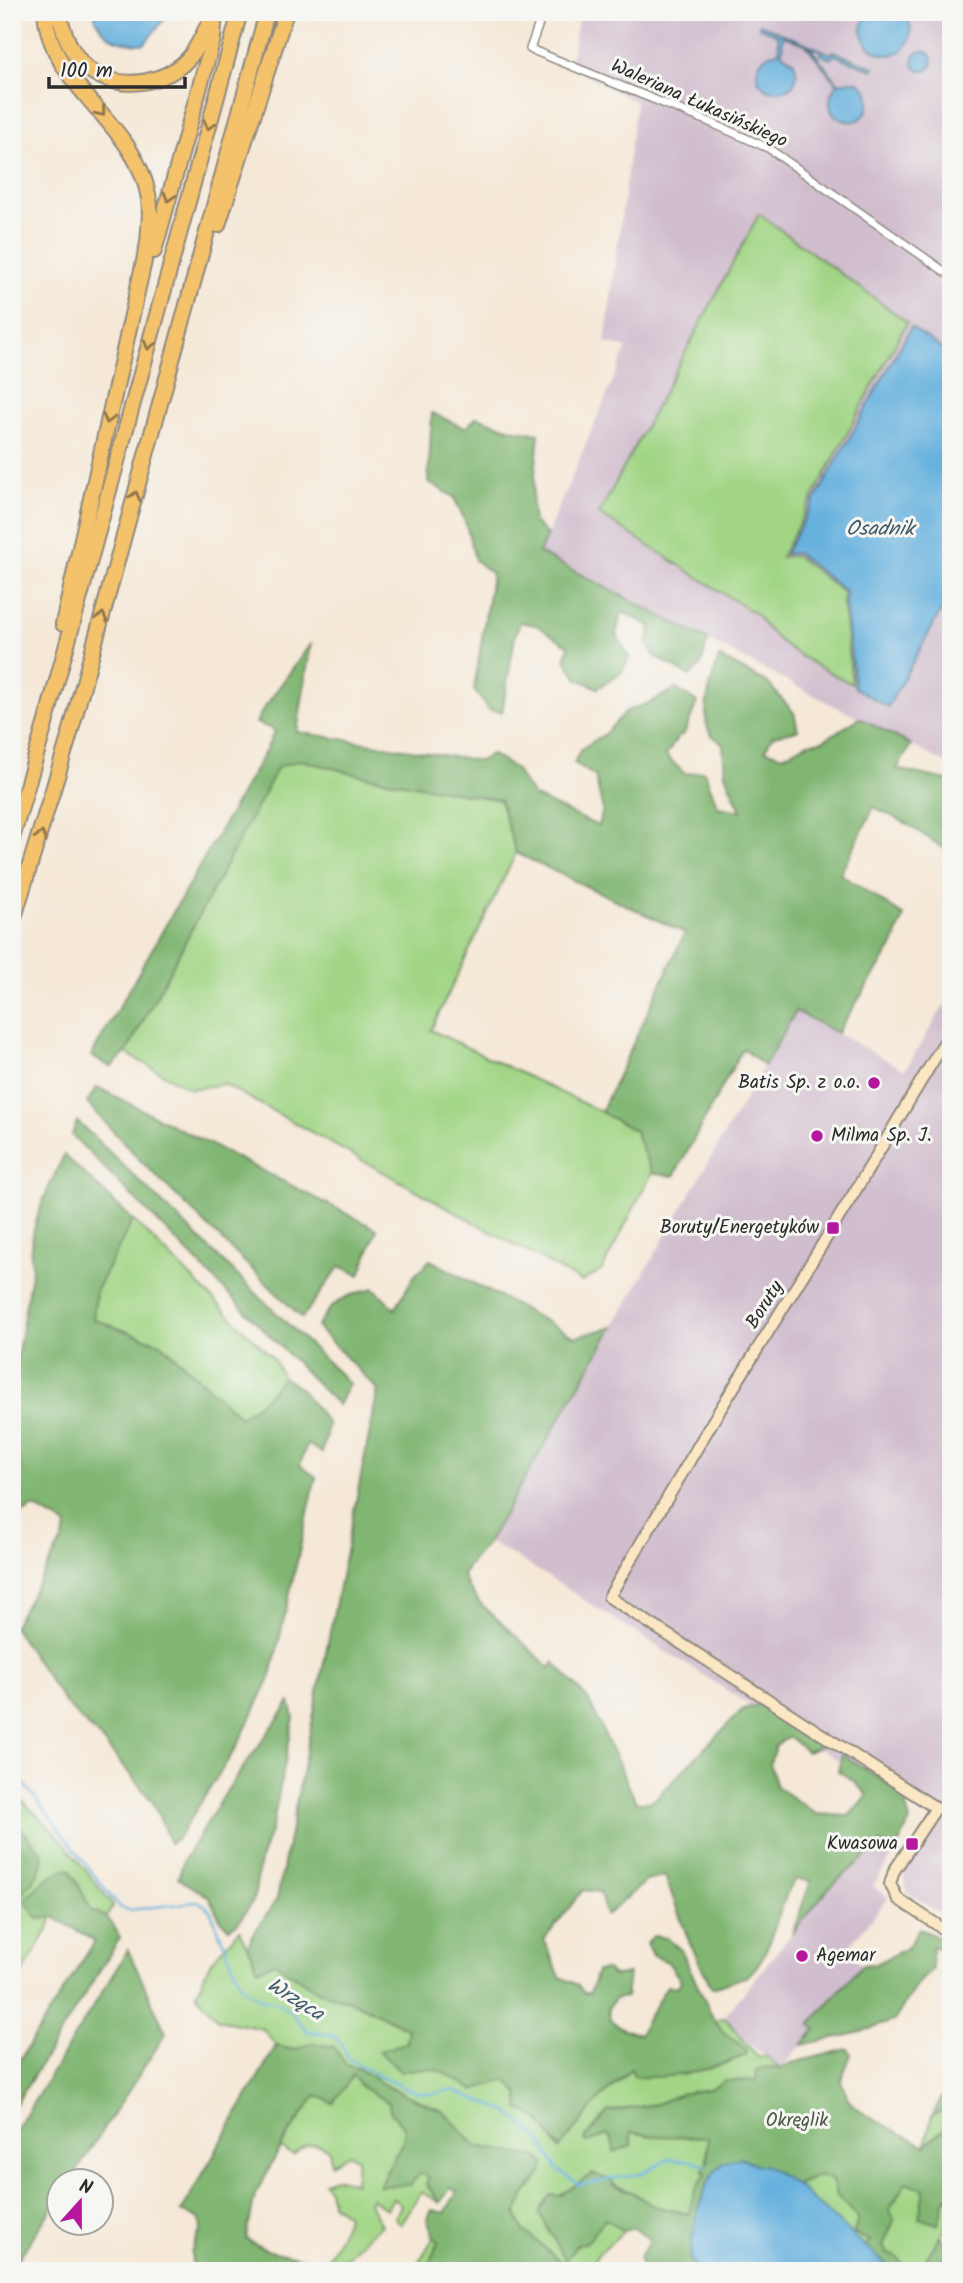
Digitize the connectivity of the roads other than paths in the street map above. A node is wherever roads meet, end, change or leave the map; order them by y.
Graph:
1 (46, 12) edge
2 (58, 12) edge
3 (215, 12) edge
4 (240, 12) edge
5 (267, 12) edge
6 (286, 12) edge
7 (543, 12) edge
8 (951, 276) edge
9 (186, 311) junction
10 (115, 391) junction
11 (46, 721) junction
12 (12, 838) edge
13 (12, 924) edge
14 (951, 1031) edge
15 (951, 1934) edge

1 -> 10 highway
2 - 3 highway
3 -> 10 highway
4 -> 11 highway
5 - 9 highway
6 - 9 highway
7 - 8 street, Waleriana Łukasińskiego
13 -> 9 highway
10 -> 11 highway
11 - 12 highway
14 - 15 street, Boruty

